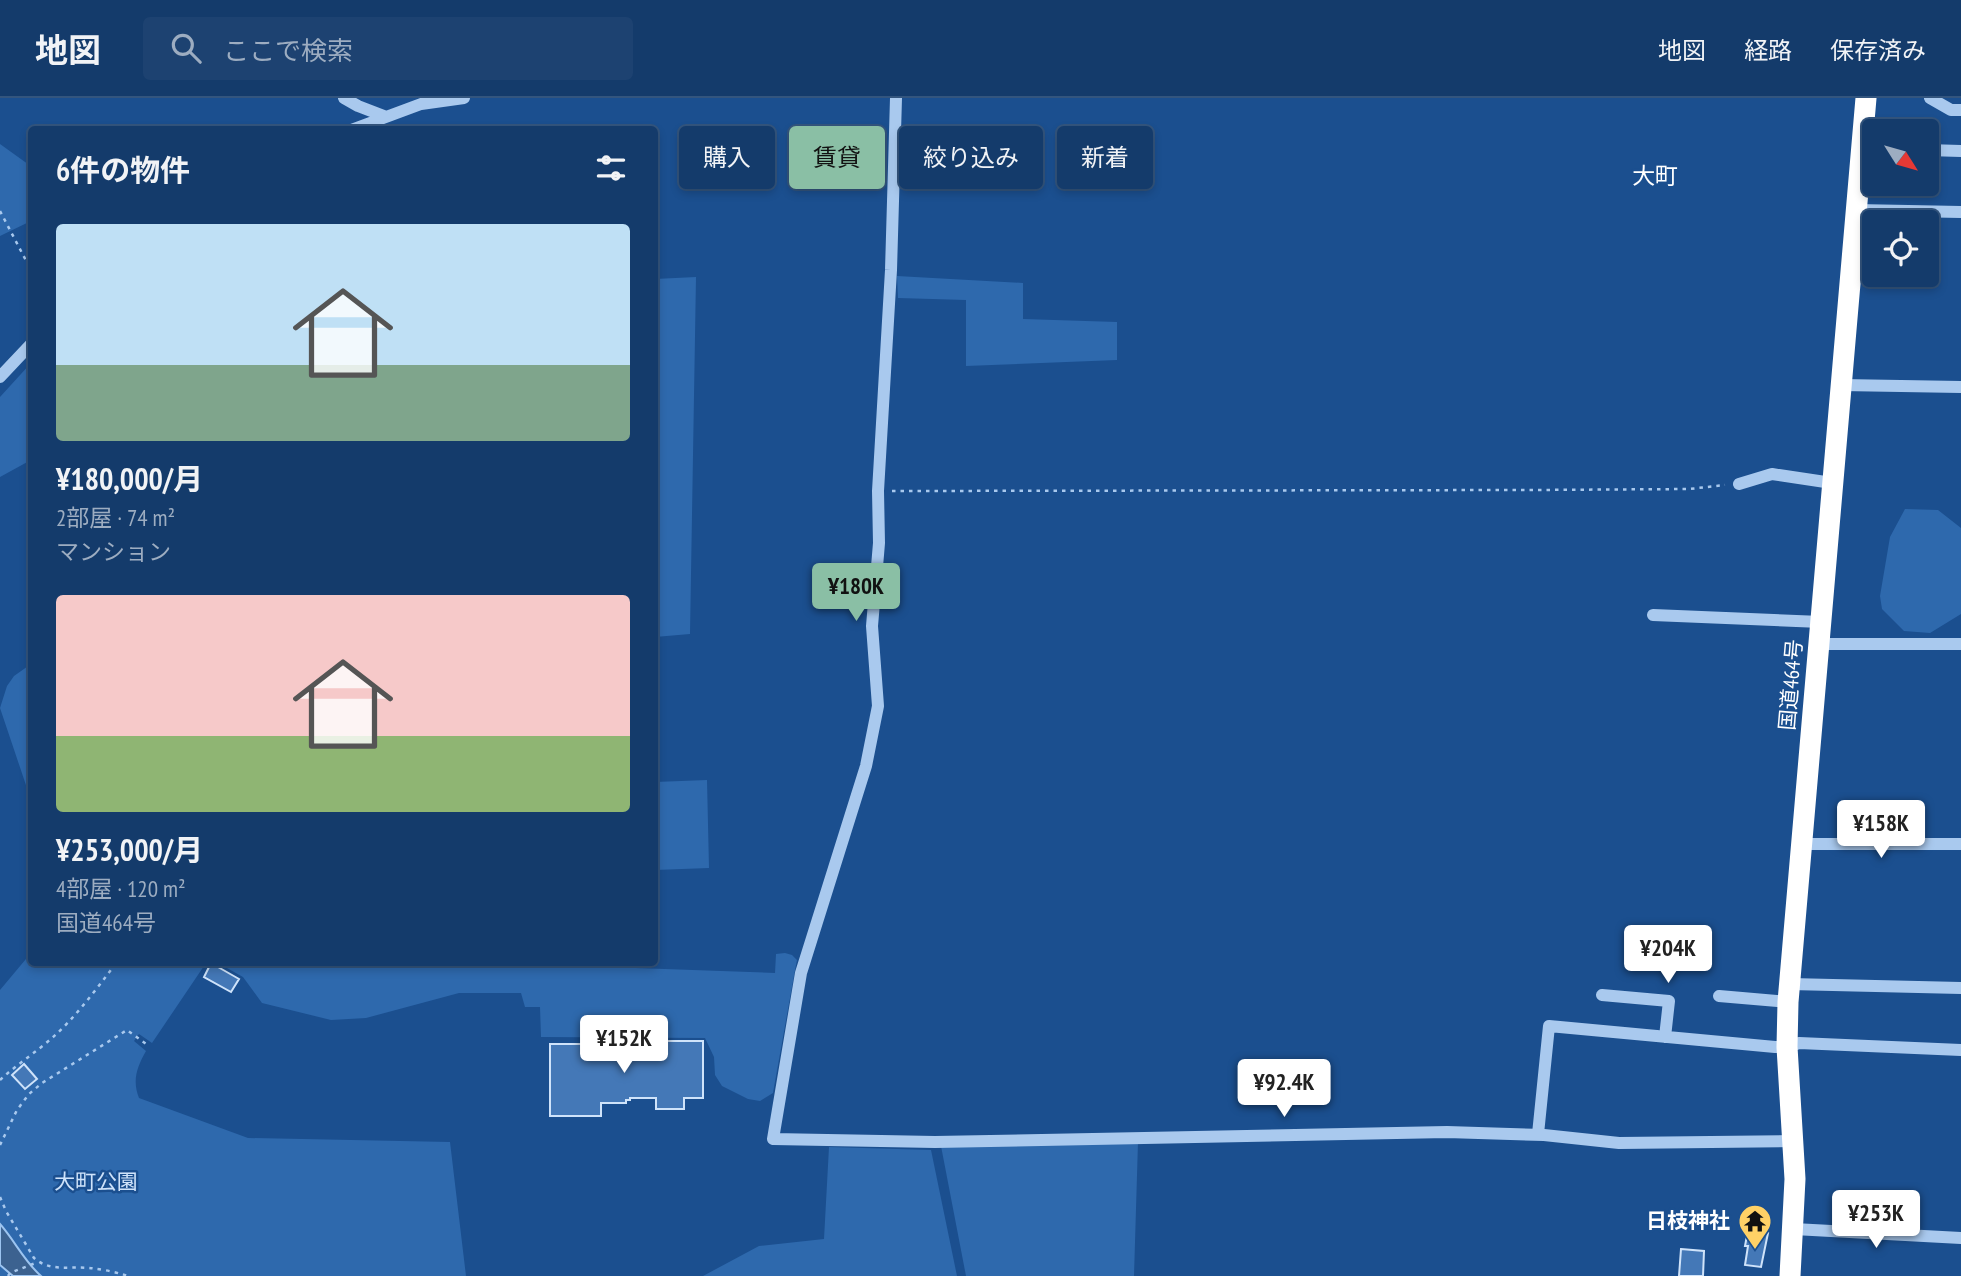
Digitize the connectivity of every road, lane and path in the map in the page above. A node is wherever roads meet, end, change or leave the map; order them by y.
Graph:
1 (344, 98) edge
2 (464, 98) edge
3 (897, 98) edge
4 (1867, 98) edge
5 (1930, 98) edge
6 (1961, 110) edge
7 (384, 116) junction
8 (1867, 119) edge
9 (360, 126) edge
10 (1939, 150) edge
11 (1961, 151) edge
12 (1862, 178) edge
13 (1856, 209) junction
14 (0, 211) edge
15 (1961, 212) edge
16 (28, 264) edge
17 (28, 347) edge
18 (0, 377) edge
19 (1841, 385) junction
20 (1961, 387) edge
21 (1832, 483) junction
22 (1739, 484) joint
23 (878, 491) junction
24 (1653, 615) dead end
25 (1821, 622) junction
26 (1819, 644) junction
27 (1961, 644) edge
28 (1802, 844) junction
29 (1961, 844) edge
30 (114, 966) edge
31 (1961, 988) edge
32 (1789, 993) junction
33 (1602, 995) dead end
34 (1718, 996) dead end
35 (1664, 1037) junction
36 (149, 1046) dead end
37 (1787, 1047) junction
38 (1961, 1050) edge
39 (0, 1080) edge
40 (1538, 1134) junction
41 (1794, 1141) junction
42 (0, 1145) edge
43 (0, 1197) edge
44 (1794, 1229) junction
45 (1961, 1238) edge
46 (38, 1262) junction
47 (8, 1276) edge
48 (128, 1276) edge
49 (1790, 1276) edge

1 - 7 street
2 - 7 street
3 - 23 street
4 - 8 highway, 国道464号
5 - 6 street
7 - 9 street
10 - 11 street
12 - 13 highway, 国道464号
13 - 15 street
13 - 19 highway, 国道464号
14 - 16 path
17 - 18 street
19 - 20 street
19 - 21 highway, 国道464号
21 - 22 street
21 - 25 highway, 国道464号
22 - 23 path
23 - 40 street
24 - 25 street
25 - 26 highway, 国道464号
26 - 27 street
26 - 28 highway, 国道464号
28 - 29 street
28 - 32 highway, 国道464号
30 - 39 path
31 - 32 street
32 - 34 street
32 - 37 highway, 国道464号
33 - 35 street
35 - 37 street
35 - 40 street
36 - 42 path
37 - 38 street
37 - 41 highway, 国道464号
40 - 41 street
41 - 44 highway, 国道464号
43 - 46 path
44 - 45 street
44 - 49 highway, 国道464号
46 - 47 path
46 - 48 path

